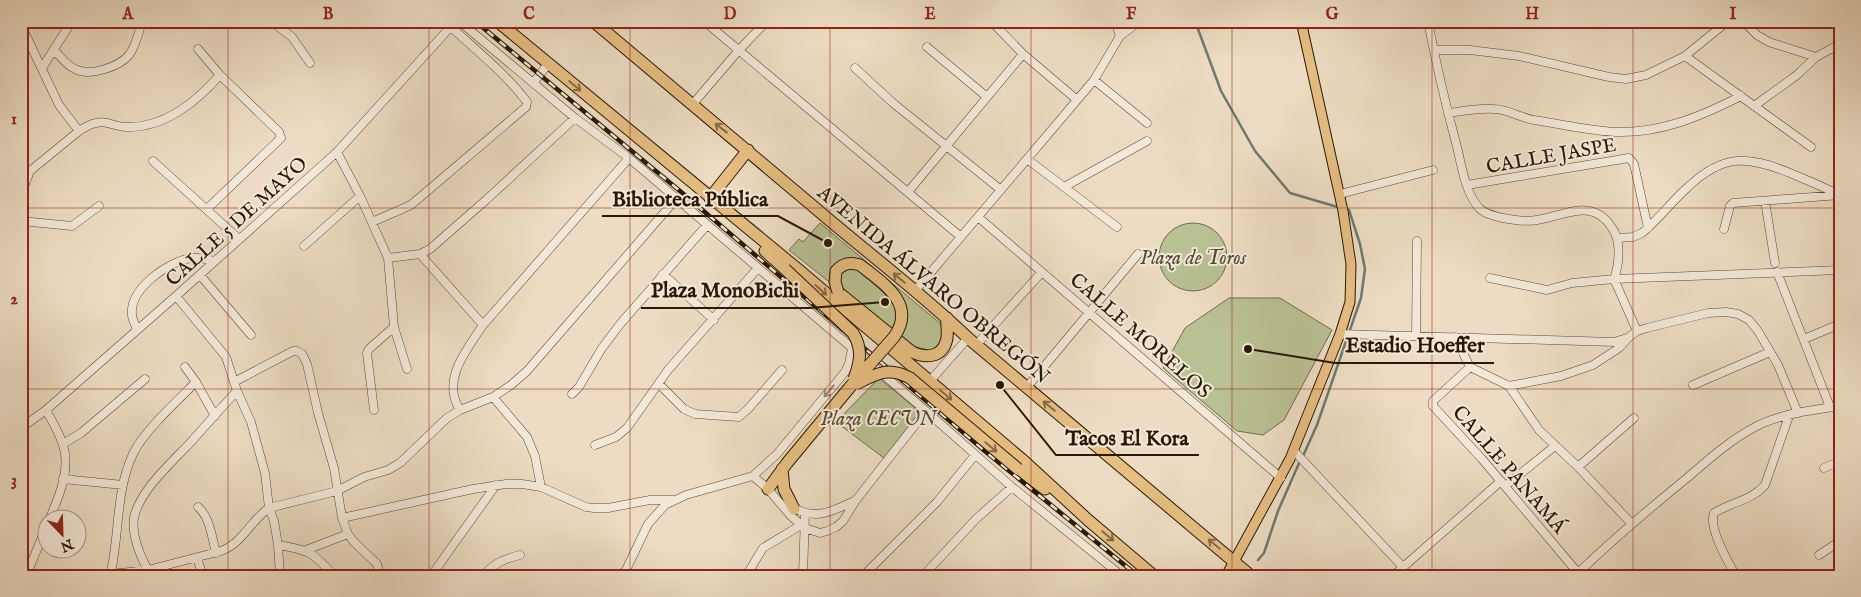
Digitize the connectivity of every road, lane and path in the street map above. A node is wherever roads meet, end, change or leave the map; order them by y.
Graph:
1 (72, 21) edge
2 (142, 21) edge
3 (271, 21) edge
4 (497, 21) edge
5 (592, 21) edge
6 (704, 21) edge
7 (766, 21) edge
8 (992, 21) edge
9 (1115, 21) edge
10 (1140, 21) edge
11 (1301, 21) edge
12 (1428, 21) edge
13 (1743, 21) edge
14 (1726, 22) edge
15 (455, 23) edge
16 (21, 24) edge
17 (1120, 36) junction
18 (1840, 44) edge
19 (927, 47) dead end
20 (198, 49) dead end
21 (54, 50) junction
22 (739, 50) junction
23 (1434, 50) junction
24 (1024, 54) junction
25 (1685, 56) junction
26 (1816, 57) junction
27 (310, 62) dead end
28 (548, 64) junction
29 (42, 68) junction
30 (855, 68) dead end
31 (220, 75) junction
32 (1094, 80) junction
33 (534, 82) junction
34 (1741, 96) junction
35 (987, 98) junction
36 (1076, 99) junction
37 (692, 105) junction
38 (1754, 106) junction
39 (1448, 113) junction
40 (575, 118) junction
41 (1147, 122) dead end
42 (79, 131) junction
43 (1147, 141) dead end
44 (946, 146) junction
45 (1811, 147) dead end
46 (748, 150) junction
47 (337, 152) junction
48 (629, 158) junction
49 (1027, 159) junction
50 (153, 161) dead end
51 (1433, 170) dead end
52 (1467, 186) junction
53 (1064, 187) junction
54 (1001, 190) junction
55 (908, 192) junction
56 (1340, 194) junction
57 (1840, 195) edge
58 (360, 196) junction
59 (710, 198) junction
60 (676, 199) junction
61 (21, 200) edge
62 (1765, 201) junction
63 (99, 206) dead end
64 (207, 209) junction
65 (734, 216) junction
66 (978, 217) junction
67 (21, 221) edge
68 (372, 222) junction
69 (707, 225) junction
70 (1117, 227) dead end
71 (1648, 228) junction
72 (1724, 229) dead end
73 (961, 237) junction
74 (1617, 238) junction
75 (239, 239) junction
76 (1417, 241) dead end
77 (304, 246) dead end
78 (420, 254) junction
79 (1138, 254) dead end
80 (388, 258) junction
81 (215, 261) junction
82 (1775, 263) dead end
83 (757, 269) junction
84 (1840, 270) edge
85 (1042, 272) junction
86 (1777, 272) junction
87 (663, 274) junction
88 (200, 275) junction
89 (1490, 278) dead end
90 (1614, 279) junction
91 (915, 291) junction
92 (176, 296) junction
93 (1089, 313) junction
94 (947, 318) junction
95 (714, 320) junction
96 (1840, 324) edge
97 (483, 326) junction
98 (394, 327) junction
99 (137, 330) junction
100 (1637, 331) junction
101 (1340, 334) junction
102 (251, 335) dead end
103 (1416, 336) junction
104 (1455, 337) junction
105 (1628, 338) junction
106 (1804, 339) junction
107 (972, 341) junction
108 (852, 349) junction
109 (1770, 352) junction
110 (1470, 366) junction
111 (185, 367) dead end
112 (407, 369) dead end
113 (782, 370) dead end
114 (145, 379) dead end
115 (930, 381) junction
116 (196, 382) junction
117 (234, 382) junction
118 (659, 384) junction
119 (1693, 385) dead end
120 (1509, 386) junction
121 (1027, 387) junction
122 (850, 388) junction
123 (237, 391) junction
124 (572, 394) dead end
125 (493, 397) junction
126 (1840, 406) edge
127 (1830, 408) junction
128 (46, 410) junction
129 (374, 410) dead end
130 (460, 410) junction
131 (926, 411) junction
132 (1798, 414) junction
133 (215, 416) junction
134 (1788, 416) junction
135 (1634, 418) dead end
136 (21, 428) edge
137 (63, 444) junction
138 (595, 446) dead end
139 (1555, 446) junction
140 (1294, 451) junction
141 (975, 455) junction
142 (1840, 461) edge
143 (785, 466) junction
144 (1578, 467) junction
145 (1824, 468) dead end
146 (753, 476) junction
147 (1281, 478) junction
148 (63, 479) junction
149 (1503, 483) junction
150 (123, 485) junction
151 (496, 485) junction
152 (541, 487) junction
153 (1012, 487) junction
154 (768, 489) junction
155 (337, 491) junction
156 (777, 499) junction
157 (675, 500) junction
158 (856, 500) junction
159 (198, 506) dead end
160 (269, 508) junction
161 (52, 510) edge
162 (800, 511) junction
163 (833, 512) junction
164 (342, 518) junction
165 (1088, 520) junction
166 (1631, 524) junction
167 (803, 526) junction
168 (836, 527) junction
169 (348, 534) junction
170 (1840, 541) edge
171 (278, 545) junction
172 (38, 546) edge
173 (306, 550) junction
174 (216, 553) junction
175 (520, 555) dead end
176 (1819, 555) dead end
177 (197, 558) junction
178 (1234, 562) junction
179 (1403, 567) junction
180 (149, 573) edge
181 (1576, 574) edge
182 (110, 575) edge
183 (26, 576) edge
184 (203, 576) edge
185 (280, 576) edge
186 (334, 576) edge
187 (380, 576) edge
188 (431, 576) edge
189 (483, 576) edge
190 (620, 576) edge
191 (746, 576) edge
192 (803, 576) edge
193 (863, 576) edge
194 (923, 576) edge
195 (1122, 576) edge
196 (1154, 576) edge
197 (1226, 576) edge
198 (1251, 576) edge
199 (1392, 576) edge
200 (1736, 576) edge

1 - 21 street
2 - 21 street
3 - 27 street
4 - 28 highway
5 - 37 highway, AVENIDA ÁLVARO OBREGÓN
6 - 22 street
7 - 22 street
8 - 24 street
9 - 17 street
10 - 17 street
11 - 56 main road
12 - 23 street
13 - 26 street
14 - 25 street
15 - 33 street
15 - 47 street, CALLE 5 DE MAYO
15 - 68 street
16 - 29 street
17 - 32 street
18 - 26 street
19 - 35 street
20 - 31 street
21 - 29 street
22 - 37 street
22 - 55 street
23 - 25 street
23 - 39 street
24 - 35 street
24 - 36 street
25 - 34 street
26 - 38 street
28 - 33 street
28 -> 59 highway
29 - 42 street
30 - 44 street
31 - 42 street
31 - 64 street
32 - 36 street
32 - 41 street
33 - 40 street
34 - 38 street
34 - 39 street
35 - 44 street
36 - 49 street
46 -> 37 highway, AVENIDA ÁLVARO OBREGÓN
38 - 45 street
39 - 52 street
40 - 48 street
40 - 78 street
42 - 61 street
43 - 53 street
44 - 54 street
44 - 55 street
46 - 59 highway
91 -> 46 highway, AVENIDA ÁLVARO OBREGÓN
47 - 58 street
47 - 75 street, CALLE 5 DE MAYO
48 - 60 street
48 - 97 street
49 - 53 street
49 - 54 street
50 - 64 street
51 - 56 street
52 - 71 street, CALLE JASPE
52 - 74 street
53 - 70 street
54 - 66 street
55 - 73 street
56 - 101 main road
57 - 62 street
57 - 71 street
58 - 68 street
58 - 77 street
59 - 65 highway
60 - 69 street
60 - 125 street
62 - 72 street
62 - 82 street
63 - 67 street
64 - 75 street
65 -> 115 highway
65 - 122 highway, bridge
66 - 73 street
66 - 85 street, CALLE MORELOS
68 - 80 street
69 - 83 street
69 - 87 street
71 - 74 street
73 - 91 street
74 - 90 street
75 - 81 street, CALLE 5 DE MAYO
76 - 103 street
78 - 80 street
78 - 97 street
79 - 93 street
80 - 98 street
81 - 88 street, CALLE 5 DE MAYO
81 - 99 street
83 - 95 street
83 - 108 street
84 - 86 street
85 - 93 street, CALLE MORELOS
85 - 107 street
86 - 90 street
86 - 106 street
87 - 95 street
87 - 124 street
88 - 92 street, CALLE 5 DE MAYO
88 - 102 street
89 - 90 street
90 - 100 street
91 - 94 highway, AVENIDA ÁLVARO OBREGÓN
92 - 99 street, CALLE 5 DE MAYO
92 - 117 street
93 - 121 street
93 - 147 street, CALLE MORELOS
94 - 107 highway, AVENIDA ÁLVARO OBREGÓN
94 - 122 highway, bridge
95 - 118 street
96 - 106 street
97 - 130 street
98 - 112 street
98 - 129 street
99 - 128 street, CALLE 5 DE MAYO
100 - 105 street
100 - 109 street
101 - 103 street
101 - 140 main road
103 - 104 street
104 - 105 street
104 - 110 street
105 - 120 street
106 - 127 street
107 - 115 street
107 - 121 highway, AVENIDA ÁLVARO OBREGÓN
108 - 131 street
108 -> 146 street
109 - 119 street
109 - 132 street
110 - 120 street
110 - 149 street, CALLE PANAMÁ
111 - 116 street
113 - 118 street
114 - 137 street
115 -> 165 highway
116 - 133 street
116 - 150 street
117 - 123 street
117 - 155 street
118 - 138 street
120 - 139 street
178 -> 121 highway, AVENIDA ÁLVARO OBREGÓN
122 - 143 highway
122 -> 165 highway, bridge
123 - 133 street
123 - 160 street
125 - 130 street
125 - 152 street
126 - 127 street
127 - 132 street
128 - 136 street, CALLE 5 DE MAYO
128 - 137 street
130 - 155 street
131 - 141 street
131 - 158 street
132 - 134 street
133 - 180 street
134 - 166 street
134 - 200 street
135 - 144 street
137 - 148 street
139 - 144 street
139 - 149 street
140 - 147 main road
140 - 179 street
141 - 153 street
141 - 193 street
142 - 145 street
143 - 154 highway
143 - 162 highway
144 - 166 street
146 - 154 street
146 - 157 street
147 - 178 main road
148 - 150 street
148 - 161 street
149 - 179 street
149 - 181 street, CALLE PANAMÁ
150 - 182 street
151 - 152 street
151 - 164 street
151 - 188 street
152 - 157 street
153 - 194 street
153 - 195 street
154 - 156 street
155 - 160 street
155 - 164 street
156 - 162 street
156 - 167 street
157 - 190 street
158 - 163 street
158 - 168 street
159 - 174 street
160 - 171 street
160 - 174 street
162 - 163 street
162 - 167 street
163 - 168 street
164 - 169 street
165 -> 196 highway
166 - 181 street
167 - 168 street
167 - 191 street
167 - 192 street
169 - 173 street
169 - 187 street
170 - 176 street
171 - 173 street
171 - 185 street
172 - 183 street
173 - 186 street
174 - 177 street
175 - 189 street
177 - 180 street
177 - 184 street
178 - 197 main road
178 - 198 highway, AVENIDA ÁLVARO OBREGÓN
179 - 199 street
180 - 182 street

